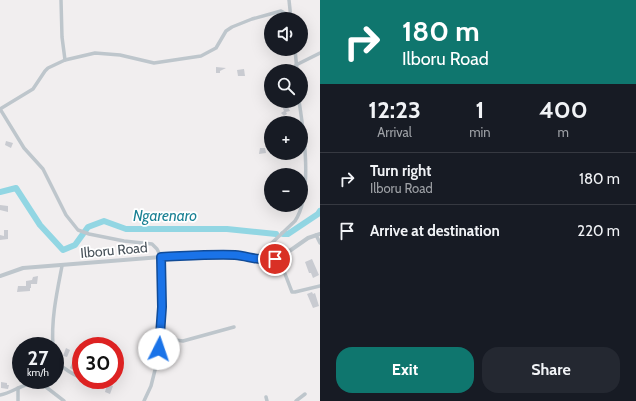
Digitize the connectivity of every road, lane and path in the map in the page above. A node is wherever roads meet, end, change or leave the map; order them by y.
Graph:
1 (62, 0) edge
2 (289, 0) edge
3 (290, 12) edge
4 (264, 16) edge
5 (320, 53) edge
6 (65, 60) junction
7 (298, 64) edge
8 (300, 108) edge
9 (0, 109) edge
10 (318, 234) edge
11 (320, 243) edge
12 (161, 257) junction
13 (256, 258) junction
14 (279, 258) junction
15 (62, 266) junction
16 (0, 276) edge
17 (320, 286) edge
18 (234, 327) dead end
19 (52, 337) edge
20 (160, 338) junction
21 (64, 367) edge
22 (72, 374) edge
23 (16, 389) edge
24 (18, 389) edge
25 (49, 389) edge
26 (305, 394) dead end
27 (0, 395) edge
28 (18, 401) edge
29 (64, 401) edge
30 (144, 401) edge
31 (296, 401) edge

1 - 6 street
2 - 3 street
4 - 6 street
5 - 7 street
6 - 9 street
8 - 13 street
9 - 12 street
10 - 11 street
10 - 14 street
12 - 13 street, Ilboru Road
12 - 15 street, Ilboru Road
12 - 20 street
13 - 14 street, Ilboru Road
14 - 17 street
15 - 16 street, Ilboru Road
15 - 19 street
18 - 20 street
20 - 30 street
21 - 22 street
23 - 27 street
24 - 28 street
25 - 29 street
26 - 31 street

